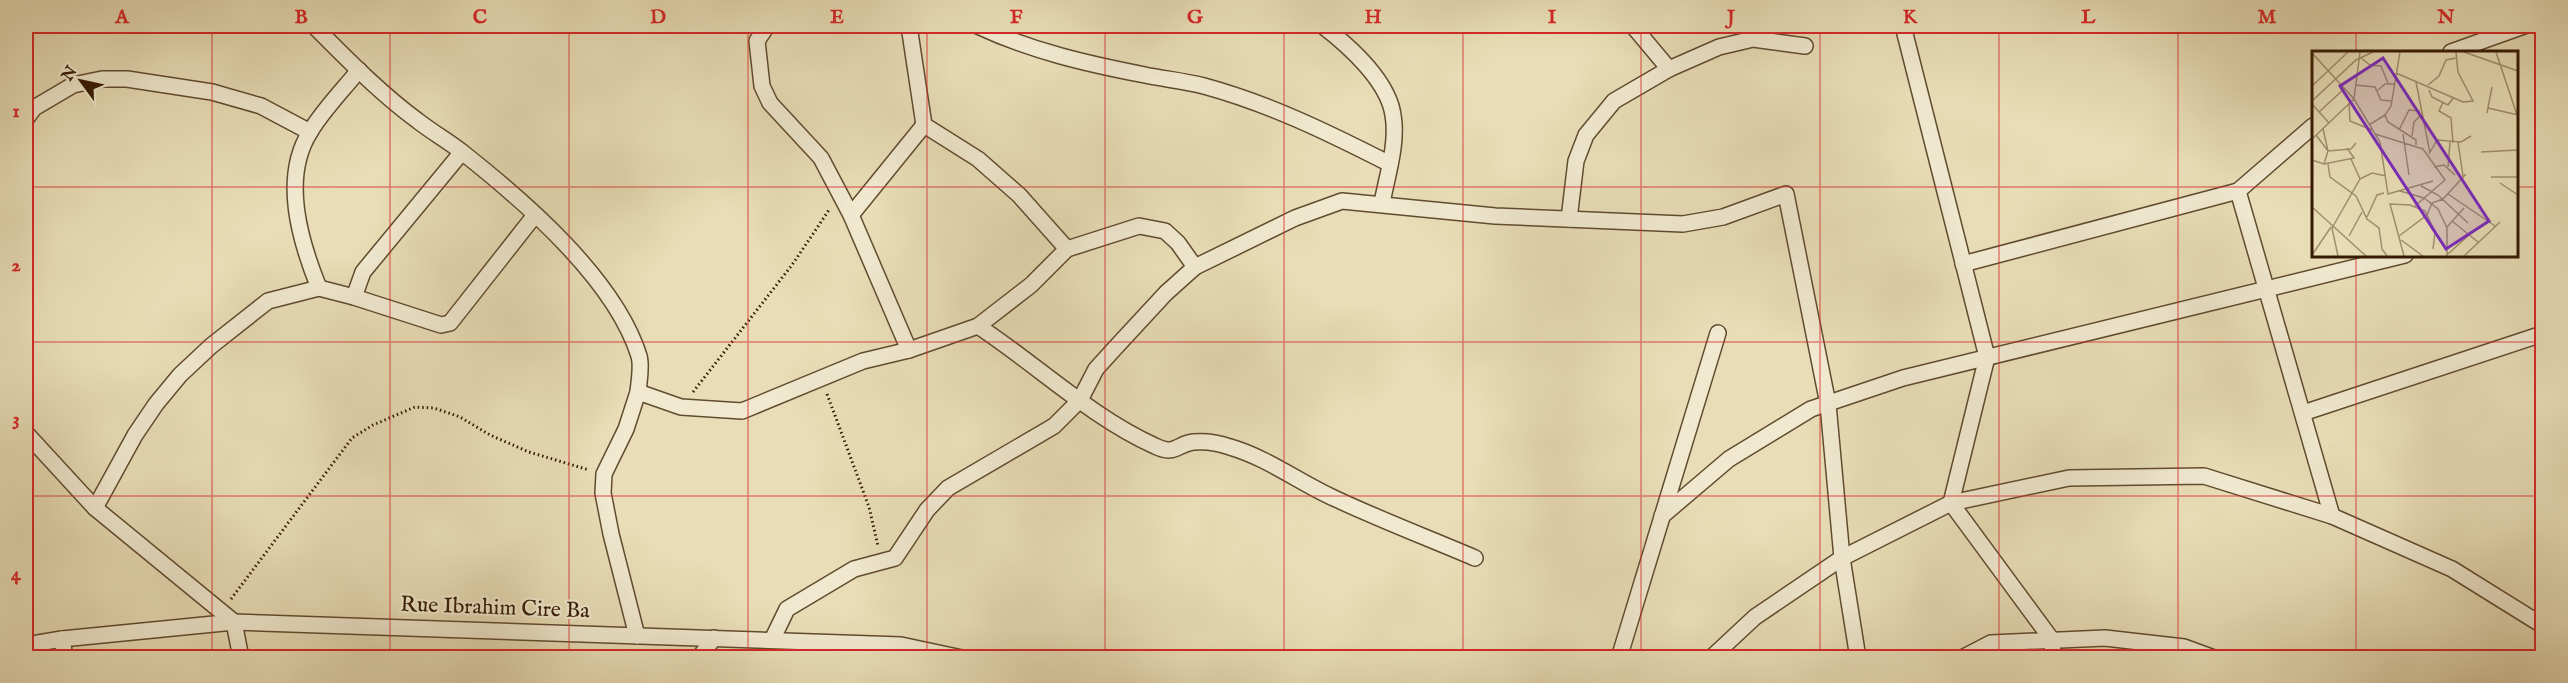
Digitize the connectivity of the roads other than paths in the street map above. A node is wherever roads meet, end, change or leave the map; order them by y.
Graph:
1 (314, 26) edge
2 (766, 26) edge
3 (909, 26) edge
4 (978, 26) edge
5 (1323, 26) edge
6 (1633, 26) edge
7 (1903, 26) edge
8 (2524, 26) edge
9 (1805, 46) dead end
10 (2454, 51) edge
11 (1669, 69) junction
12 (359, 70) junction
13 (26, 119) edge
14 (924, 125) junction
15 (2312, 127) edge
16 (310, 132) junction
17 (462, 152) junction
18 (1389, 164) junction
19 (2238, 191) junction
20 (1382, 203) junction
21 (535, 215) junction
22 (850, 215) junction
23 (1569, 219) junction
24 (1067, 249) junction
25 (2401, 256) edge
26 (1963, 264) junction
27 (1195, 267) junction
28 (319, 288) junction
29 (2267, 289) junction
30 (354, 297) junction
31 (978, 326) junction
32 (1718, 333) dead end
33 (2542, 334) edge
34 (909, 350) junction
35 (1987, 357) junction
36 (638, 392) junction
37 (1080, 400) junction
38 (1828, 404) junction
39 (2302, 413) junction
40 (26, 433) edge
41 (1951, 503) junction
42 (95, 508) junction
43 (1662, 516) junction
44 (2332, 516) junction
45 (1474, 558) dead end
46 (1842, 558) junction
47 (228, 618) junction
48 (2542, 625) edge
49 (637, 636) junction
50 (714, 638) junction
51 (62, 639) junction
52 (772, 640) junction
53 (2052, 640) junction
54 (26, 645) edge
55 (65, 657) edge
56 (241, 657) edge
57 (699, 657) edge
58 (962, 657) edge
59 (1619, 657) edge
60 (1711, 657) edge
61 (1858, 657) edge
62 (1962, 657) edge
63 (2053, 657) edge
64 (2214, 657) edge

1 - 12 street
2 - 22 street
3 - 14 street
4 - 18 street
5 - 18 street
6 - 11 street
7 - 26 street
8 - 10 street
9 - 11 street
11 - 23 street
12 - 16 street
12 - 17 street
13 - 16 street
14 - 22 street
14 - 24 street
15 - 19 street
16 - 28 street
17 - 21 street
17 - 30 street
18 - 20 street
19 - 26 street
19 - 29 street
20 - 23 street
20 - 27 street
21 - 30 street
21 - 36 street
22 - 34 street
23 - 38 street
24 - 27 street
24 - 31 street
25 - 29 street
26 - 35 street
27 - 37 street
28 - 30 street
28 - 42 street
29 - 35 street
29 - 39 street
31 - 34 street
31 - 37 street
32 - 43 street
33 - 39 street
34 - 36 street
35 - 38 street
35 - 41 street
36 - 49 street
37 - 45 street
37 - 52 street
38 - 43 street
38 - 46 street
39 - 44 street
40 - 42 street
41 - 44 street
41 - 46 street
41 - 53 street
42 - 47 street
43 - 59 street
44 - 48 street
46 - 60 street
46 - 61 street
47 - 49 street, Rue Ibrahim Cire Ba
47 - 51 street, Rue Ibrahim Cire Ba
47 - 56 street
49 - 50 street, Rue Ibrahim Cire Ba
50 - 52 street, Rue Ibrahim Cire Ba
50 - 57 street
51 - 54 street, Rue Ibrahim Cire Ba
51 - 55 street
52 - 58 street, Rue Ibrahim Cire Ba
53 - 62 street
53 - 63 street
53 - 64 street

